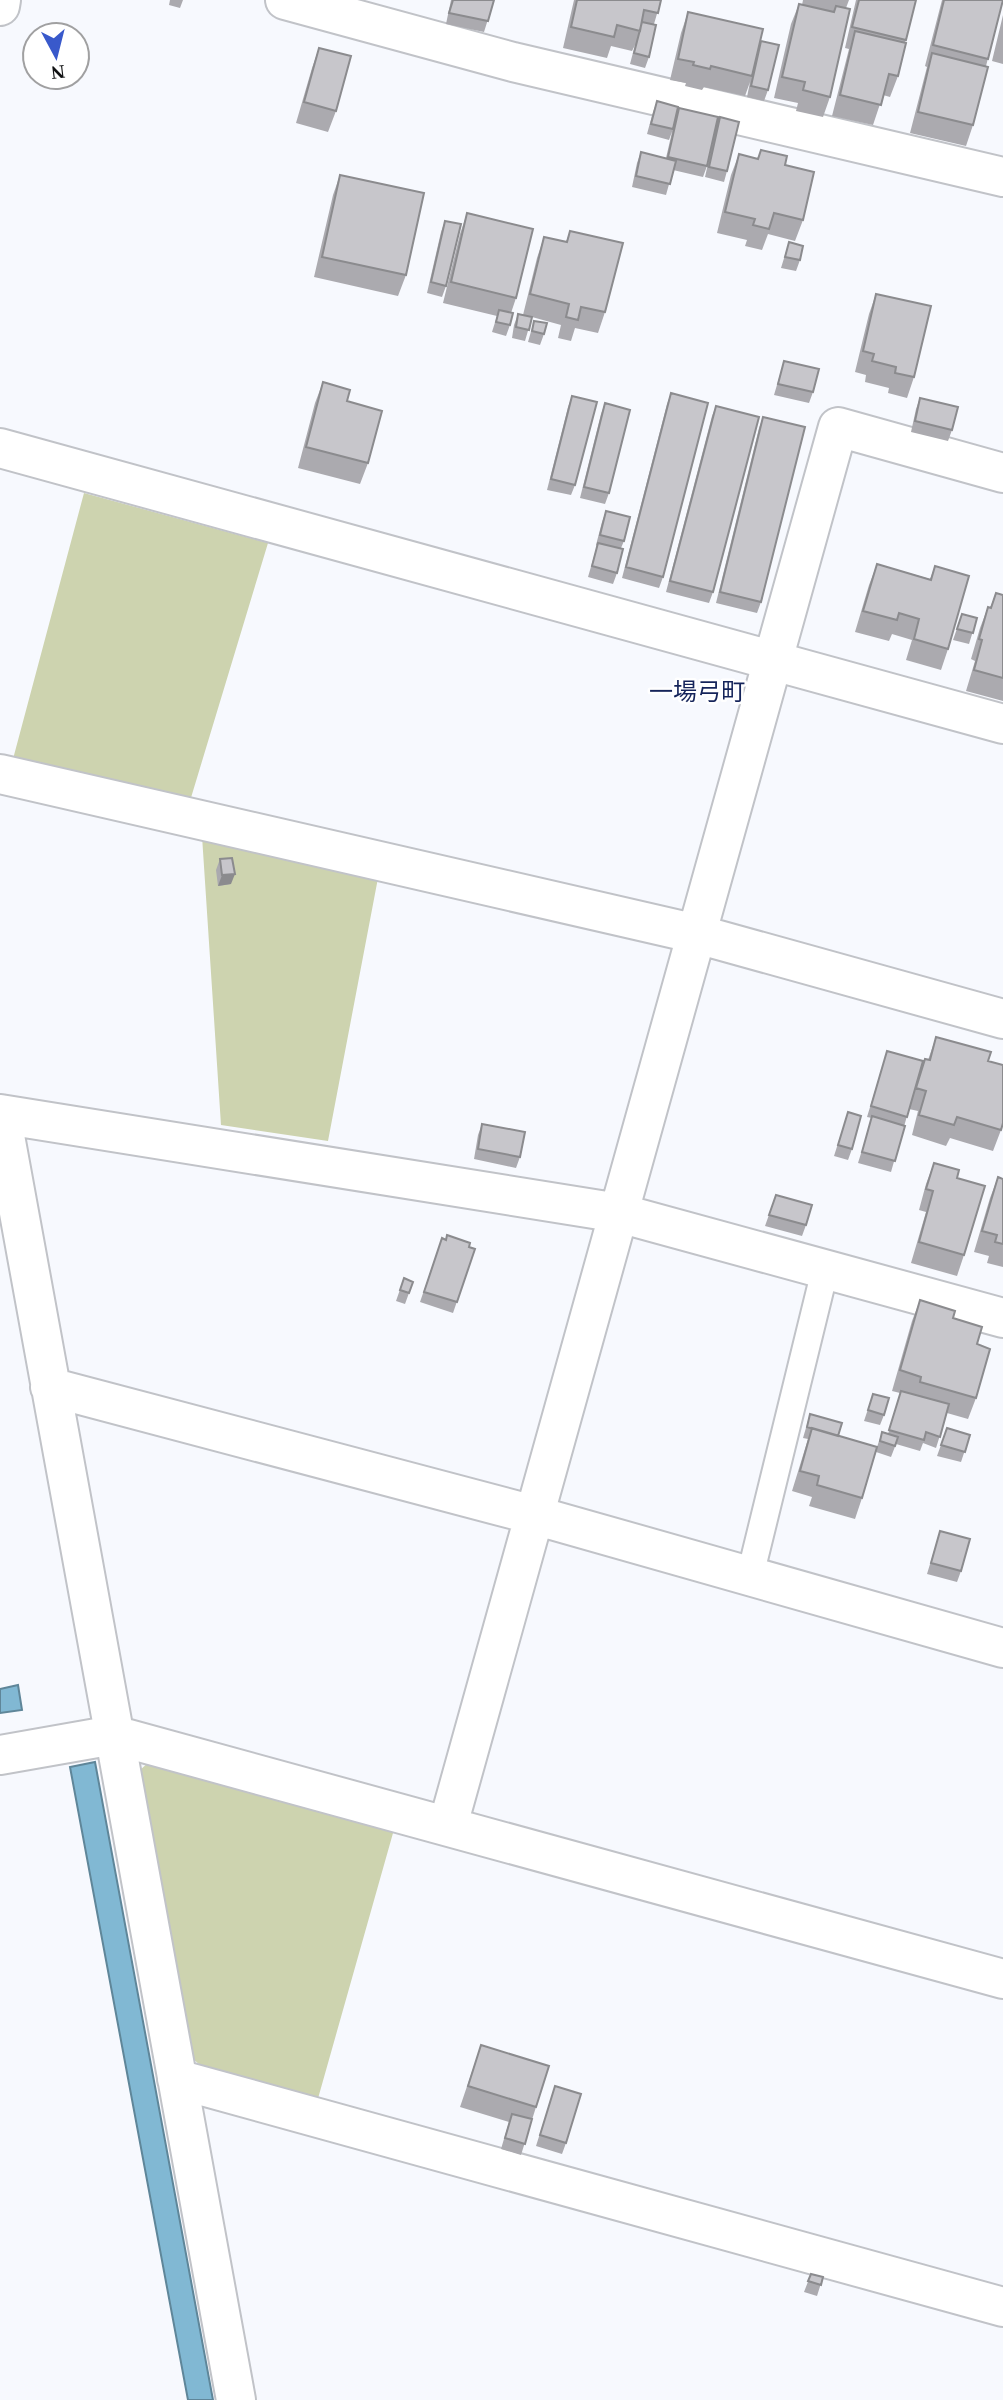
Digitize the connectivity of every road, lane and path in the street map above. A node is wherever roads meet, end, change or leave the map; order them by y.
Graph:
1 (1, 0) edge
2 (285, 0) edge
3 (0, 6) edge
4 (1003, 177) edge
5 (0, 449) edge
6 (1003, 473) edge
7 (773, 661) junction
8 (1003, 724) edge
9 (0, 775) edge
10 (697, 934) junction
11 (1003, 1019) edge
12 (1, 1114) edge
13 (619, 1213) junction
14 (825, 1270) junction
15 (1003, 1318) edge
16 (50, 1387) junction
17 (534, 1515) junction
18 (750, 1576) junction
19 (1003, 1648) edge
20 (114, 1735) junction
21 (0, 1755) edge
22 (448, 1825) junction
23 (1003, 1979) edge
24 (177, 2079) junction
25 (1003, 2307) edge
26 (236, 2400) edge

1 - 3 street
2 - 4 street
5 - 7 street
6 - 7 street
7 - 8 street
7 - 10 street
9 - 10 street
10 - 11 street
10 - 13 street
12 - 13 street
12 - 16 street
13 - 14 street
13 - 17 street
14 - 15 street
14 - 18 lane
16 - 17 street
16 - 20 street
17 - 18 street
17 - 22 street
18 - 19 street
20 - 21 street
20 - 22 street
20 - 24 street
22 - 23 street
24 - 25 street
24 - 26 street

